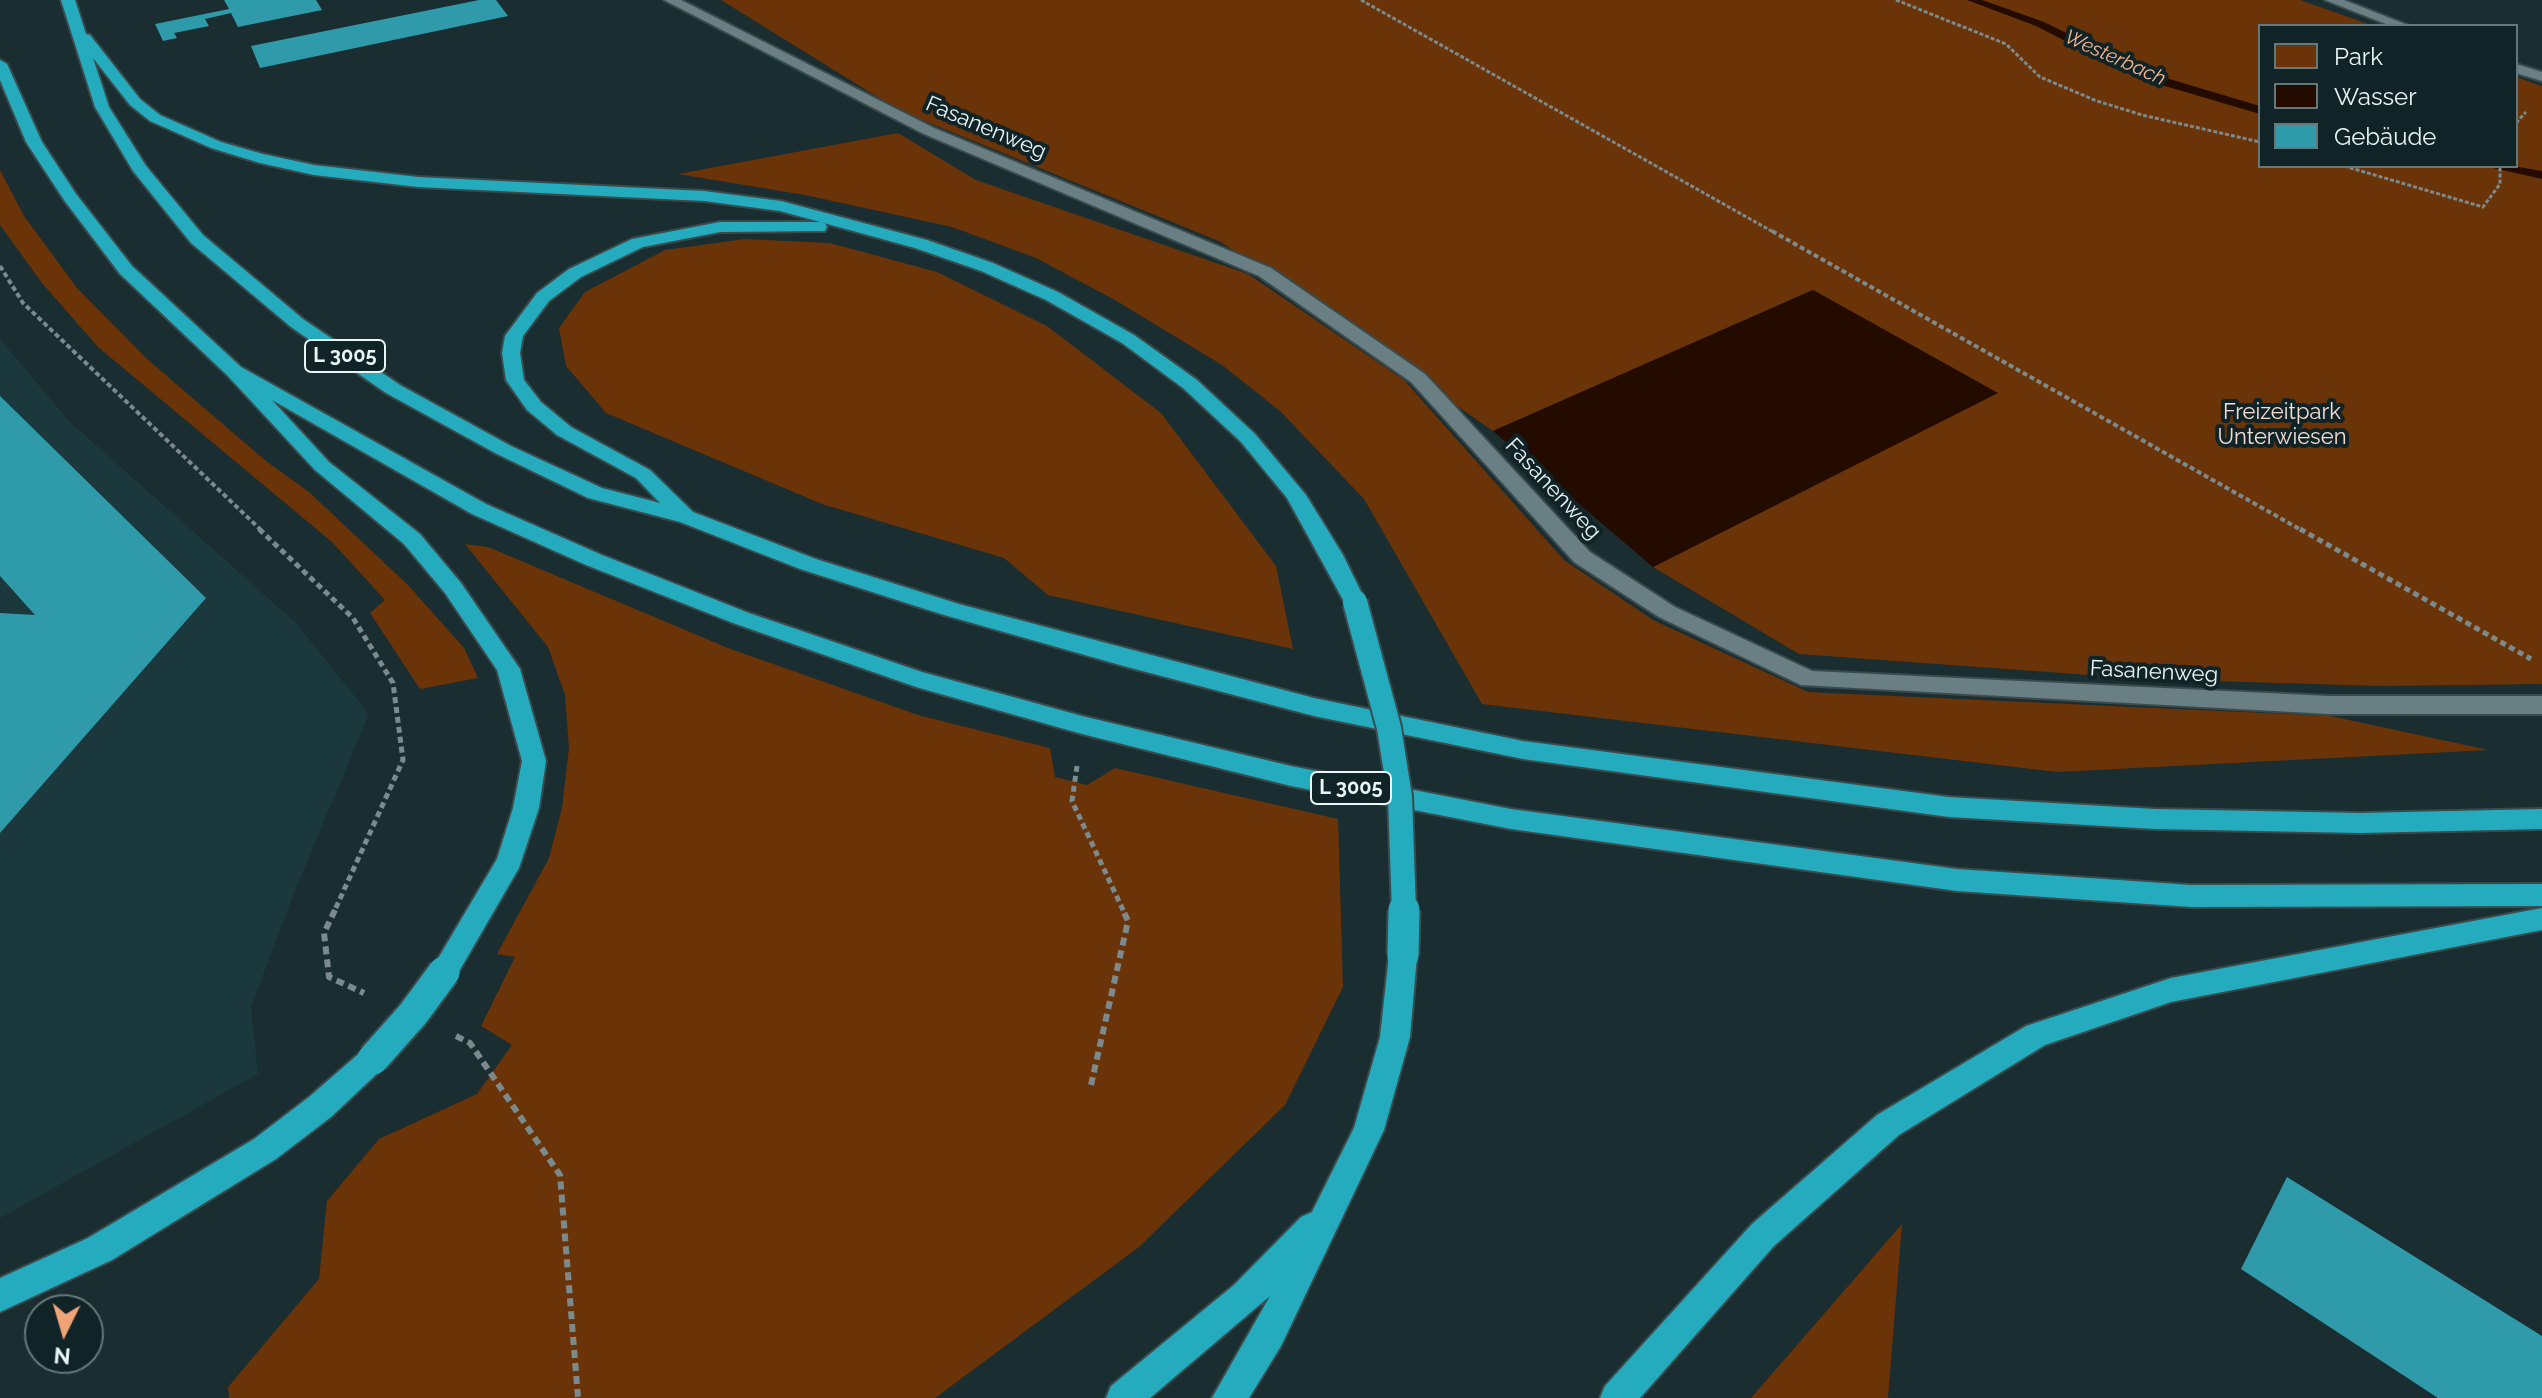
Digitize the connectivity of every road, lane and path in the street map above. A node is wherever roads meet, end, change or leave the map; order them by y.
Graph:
1 (68, 0) edge
2 (671, 0) edge
3 (1361, 0) edge
4 (1896, 0) edge
5 (2332, 0) edge
6 (74, 23) junction
7 (2398, 24) edge
8 (0, 64) edge
9 (2518, 69) edge
10 (2542, 77) edge
11 (2258, 142) edge
12 (2351, 168) edge
13 (2500, 168) edge
14 (863, 230) junction
15 (0, 266) edge
16 (234, 371) junction
17 (687, 517) junction
18 (353, 618) dead end
19 (2542, 666) edge
20 (2542, 705) edge
21 (1082, 725) junction
22 (2542, 819) edge
23 (2542, 895) edge
24 (2542, 919) edge
25 (1091, 1085) dead end
26 (1328, 1212) junction
27 (0, 1295) edge
28 (1123, 1398) edge
29 (1229, 1398) edge
30 (1617, 1398) edge

1 - 6 highway, L 3005
2 - 20 lane, Fasanenweg
3 - 19 path
4 - 11 path
5 - 7 lane
6 - 14 highway
6 - 17 highway, L 3005
8 - 16 highway, L 3005
9 - 10 lane
12 - 13 path
14 - 17 highway
14 - 26 highway, bridge
15 - 18 path
16 - 21 highway, L 3005
16 - 27 highway, bridge
17 - 22 highway, L 3005
21 - 23 highway, L 3005
21 - 25 path
24 - 30 highway
26 - 28 highway
26 - 29 highway

